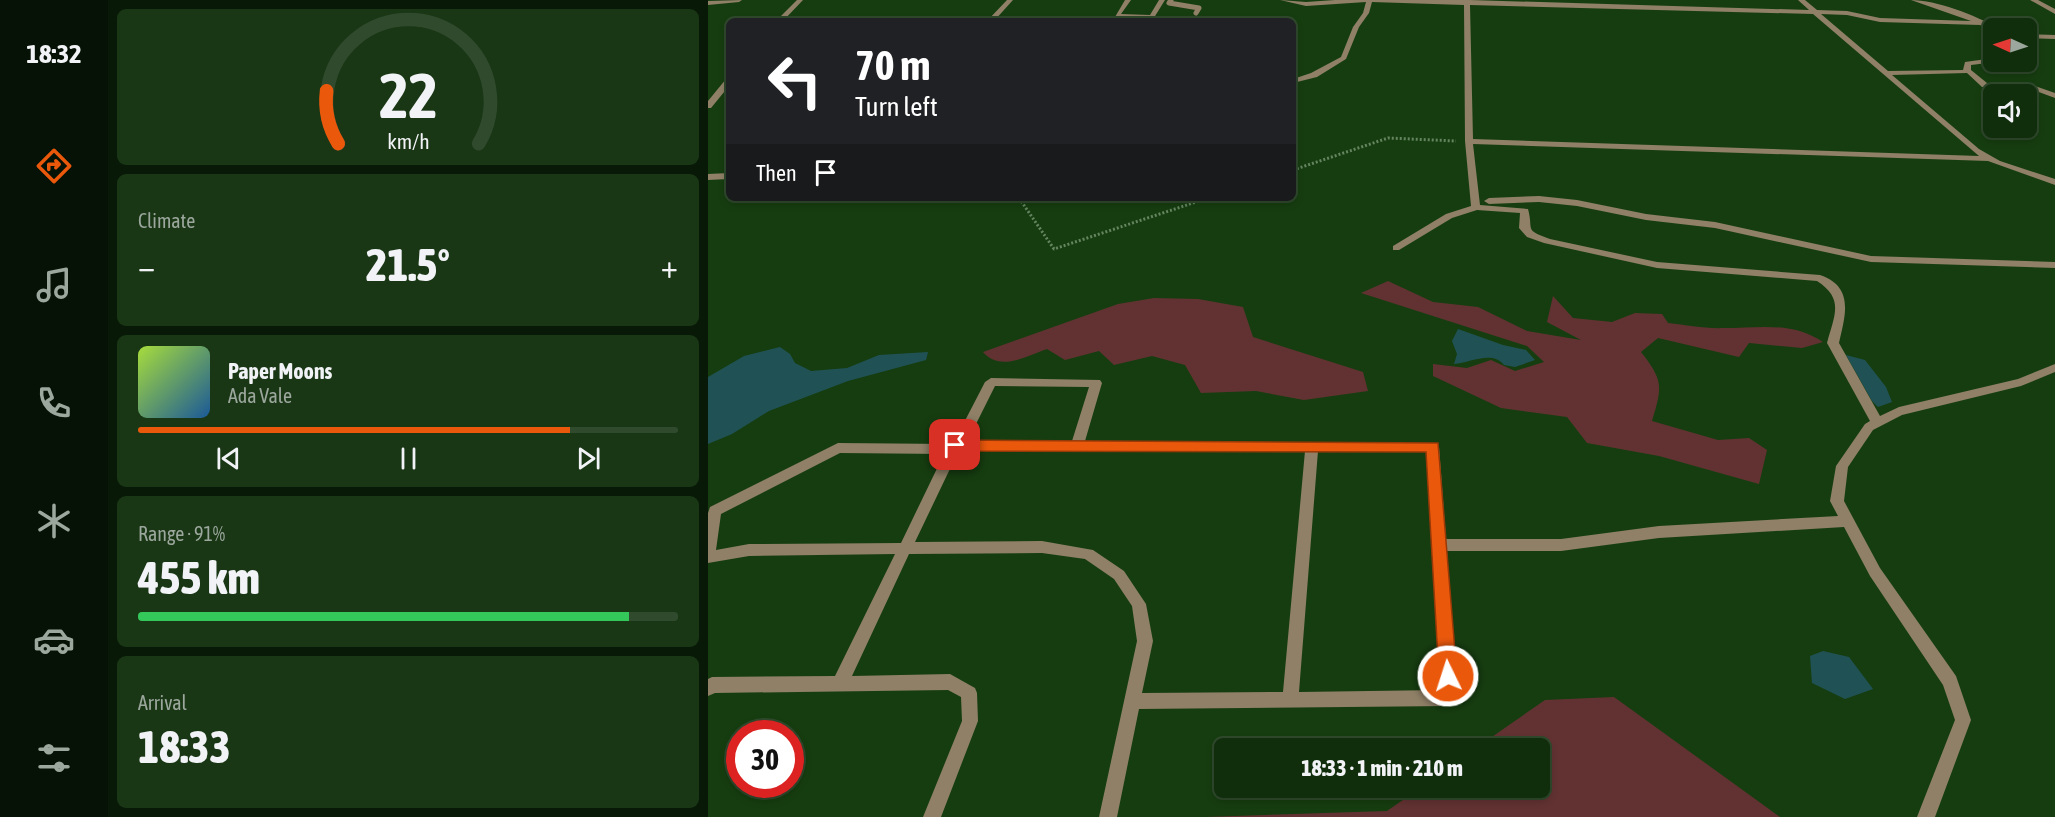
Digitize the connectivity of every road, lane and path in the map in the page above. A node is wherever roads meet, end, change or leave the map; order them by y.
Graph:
1 (739, 0) edge
2 (800, 0) edge
3 (1010, 0) edge
4 (1128, 0) edge
5 (1162, 0) edge
6 (1171, 0) edge
7 (1276, 0) edge
8 (1282, 0) edge
9 (1360, 0) edge
10 (1801, 0) edge
11 (1914, 0) edge
12 (2033, 0) edge
13 (709, 1) edge
14 (1369, 1) edge
15 (1467, 2) edge
16 (1292, 3) junction
17 (1812, 12) junction
18 (2055, 12) edge
19 (1196, 14) dead end
20 (782, 18) edge
21 (993, 18) edge
22 (1139, 18) edge
23 (1151, 18) edge
24 (1982, 23) joint
25 (2037, 36) edge
26 (2055, 37) edge
27 (1983, 60) edge
28 (1968, 71) junction
29 (1888, 73) junction
30 (1296, 80) edge
31 (726, 85) edge
32 (2055, 96) edge
33 (726, 100) edge
34 (711, 104) edge
35 (1469, 141) junction
36 (1986, 159) junction
37 (1296, 169) edge
38 (726, 176) edge
39 (708, 177) edge
40 (2055, 182) edge
41 (1021, 201) edge
42 (1199, 201) edge
43 (1475, 204) junction
44 (1396, 248) dead end
45 (2055, 265) edge
46 (2055, 369) edge
47 (1877, 422) junction
48 (1077, 446) junction
49 (1312, 446) junction
50 (956, 447) junction
51 (1847, 521) junction
52 (1439, 545) junction
53 (903, 548) junction
54 (708, 557) edge
55 (840, 683) junction
56 (708, 688) edge
57 (1290, 699) junction
58 (1132, 701) junction
59 (932, 817) edge
60 (1108, 817) edge
61 (1926, 817) edge

1 - 13 street
2 - 20 street
3 - 21 street
4 - 22 street
5 - 23 street
6 - 19 lane
7 - 16 street
8 - 16 street
9 - 14 street
9 - 16 street
10 - 17 street
11 - 24 street
12 - 18 street
14 - 15 street
14 - 30 street
15 - 17 street
15 - 35 street
17 - 24 street
17 - 29 street
25 - 26 street
27 - 28 street
28 - 29 street
28 - 32 street
29 - 36 street
31 - 34 street
33 - 34 street
35 - 36 street
35 - 37 path
35 - 43 street
36 - 40 street
38 - 39 street
41 - 42 path
43 - 44 street
43 - 45 street
43 - 47 street
46 - 47 street
47 - 51 street
48 - 49 street
48 - 50 street
48 - 50 street
49 - 52 street
49 - 57 street
50 - 53 street
50 - 54 street
51 - 52 street
51 - 61 street
52 - 57 street
53 - 54 street
53 - 55 street
53 - 58 street
55 - 56 street
55 - 59 street
57 - 58 street
58 - 60 street

